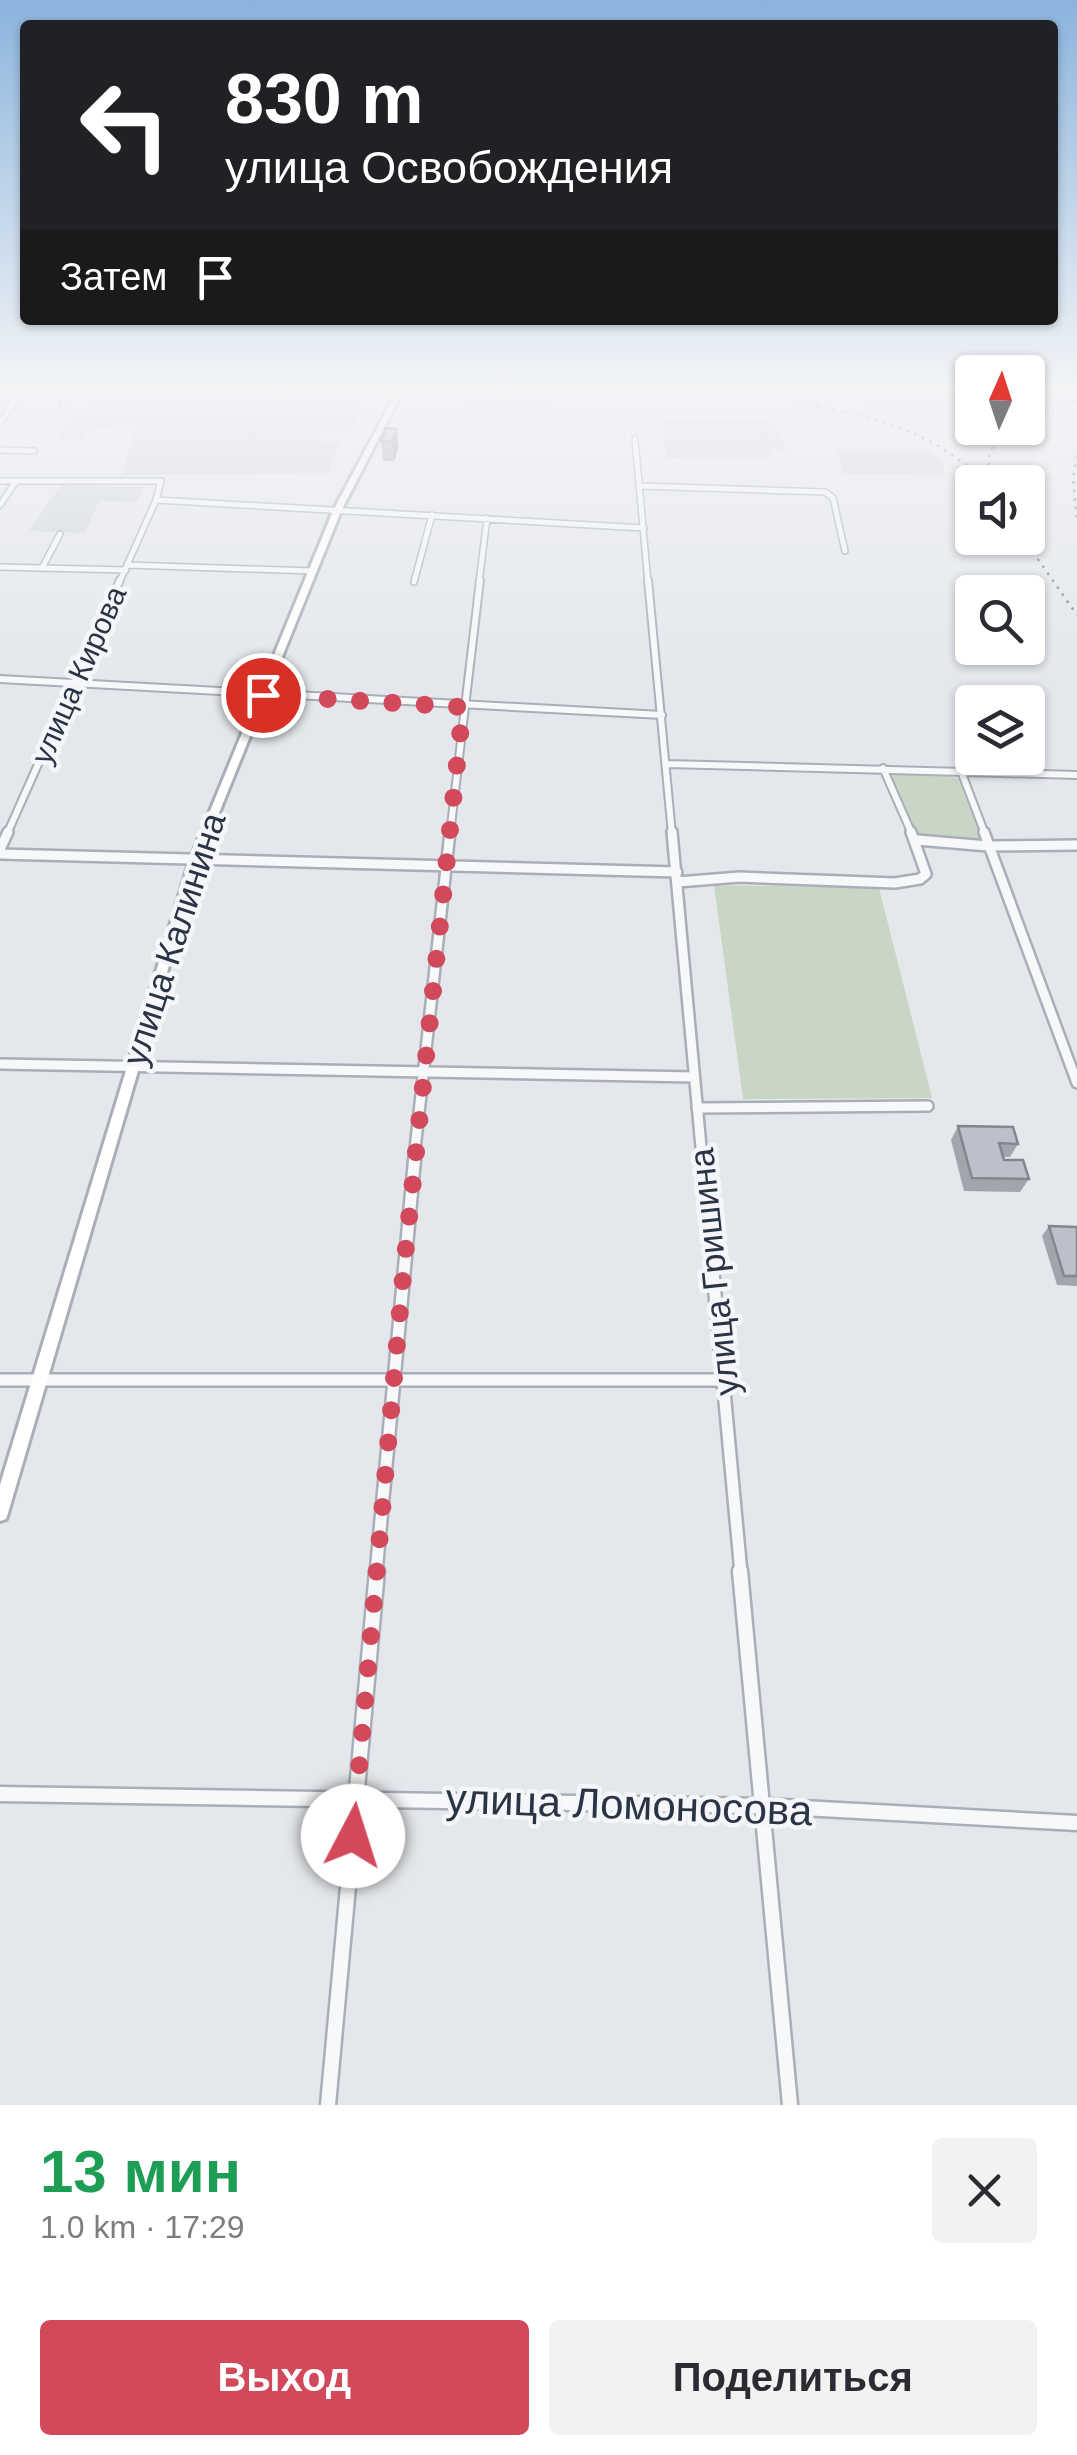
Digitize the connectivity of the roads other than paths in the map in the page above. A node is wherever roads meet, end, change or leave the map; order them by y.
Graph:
1 (15, 483) edge
2 (161, 483) edge
3 (352, 483) edge
4 (641, 486) joint
5 (156, 500) junction
6 (0, 505) edge
7 (337, 511) junction
8 (432, 515) junction
9 (488, 518) junction
10 (644, 528) junction
11 (60, 534) dead end
12 (845, 551) dead end
13 (127, 567) junction
14 (0, 568) edge
15 (42, 568) junction
16 (312, 571) junction
17 (414, 582) dead end
18 (0, 679) edge
19 (76, 684) junction
20 (263, 695) junction
21 (463, 707) junction
22 (662, 716) junction
23 (667, 764) junction
24 (883, 768) junction
25 (955, 771) edge
26 (1045, 774) edge
27 (961, 775) edge
28 (1077, 775) edge
29 (917, 840) junction
30 (988, 846) junction
31 (1077, 846) edge
32 (0, 852) edge
33 (195, 860) junction
34 (445, 866) junction
35 (678, 877) junction
36 (0, 1064) edge
37 (130, 1068) junction
38 (422, 1074) junction
39 (694, 1077) junction
40 (1077, 1083) edge
41 (928, 1106) dead end
42 (697, 1108) junction
43 (0, 1380) edge
44 (38, 1380) junction
45 (725, 1380) junction
46 (392, 1382) junction
47 (0, 1513) edge
48 (0, 1794) edge
49 (356, 1797) junction
50 (766, 1806) junction
51 (1077, 1824) edge
52 (328, 2105) edge
53 (790, 2105) edge

1 - 6 street
2 - 5 street
3 - 7 street, улица Калинина
4 - 10 street, улица Гришина
4 - 12 street
5 - 7 street
5 - 13 street, улица Кирова
7 - 8 street
7 - 16 street, улица Калинина
8 - 9 street
8 - 17 street
9 - 10 street
9 - 21 street
10 - 22 street, улица Гришина
11 - 15 street
13 - 15 street
13 - 16 street
13 - 19 street, улица Кирова
14 - 15 street
16 - 20 street, улица Калинина
18 - 19 street
19 - 20 street
19 - 32 street, улица Кирова
20 - 21 street
20 - 33 street, улица Калинина
21 - 22 street
21 - 34 street
22 - 23 street, улица Гришина
23 - 24 street
23 - 35 street, улица Гришина
24 - 25 street
24 - 29 street
26 - 28 street
27 - 30 street
29 - 30 street
29 - 35 street
30 - 31 street
30 - 40 street
32 - 33 street
33 - 34 street
33 - 37 street, улица Калинина
34 - 35 street
34 - 38 street
35 - 39 street, улица Гришина
36 - 37 street
37 - 38 street
37 - 44 street, улица Калинина
38 - 39 street
38 - 46 street
39 - 42 street, улица Гришина
41 - 42 street
42 - 45 street, улица Гришина
43 - 44 street
44 - 46 street
44 - 47 street, улица Калинина
45 - 46 street
45 - 50 street, улица Гришина
46 - 49 street
48 - 49 street, улица Ломоносова
49 - 50 street, улица Ломоносова
49 - 52 street
50 - 51 street, улица Ломоносова
50 - 53 street, улица Гришина

